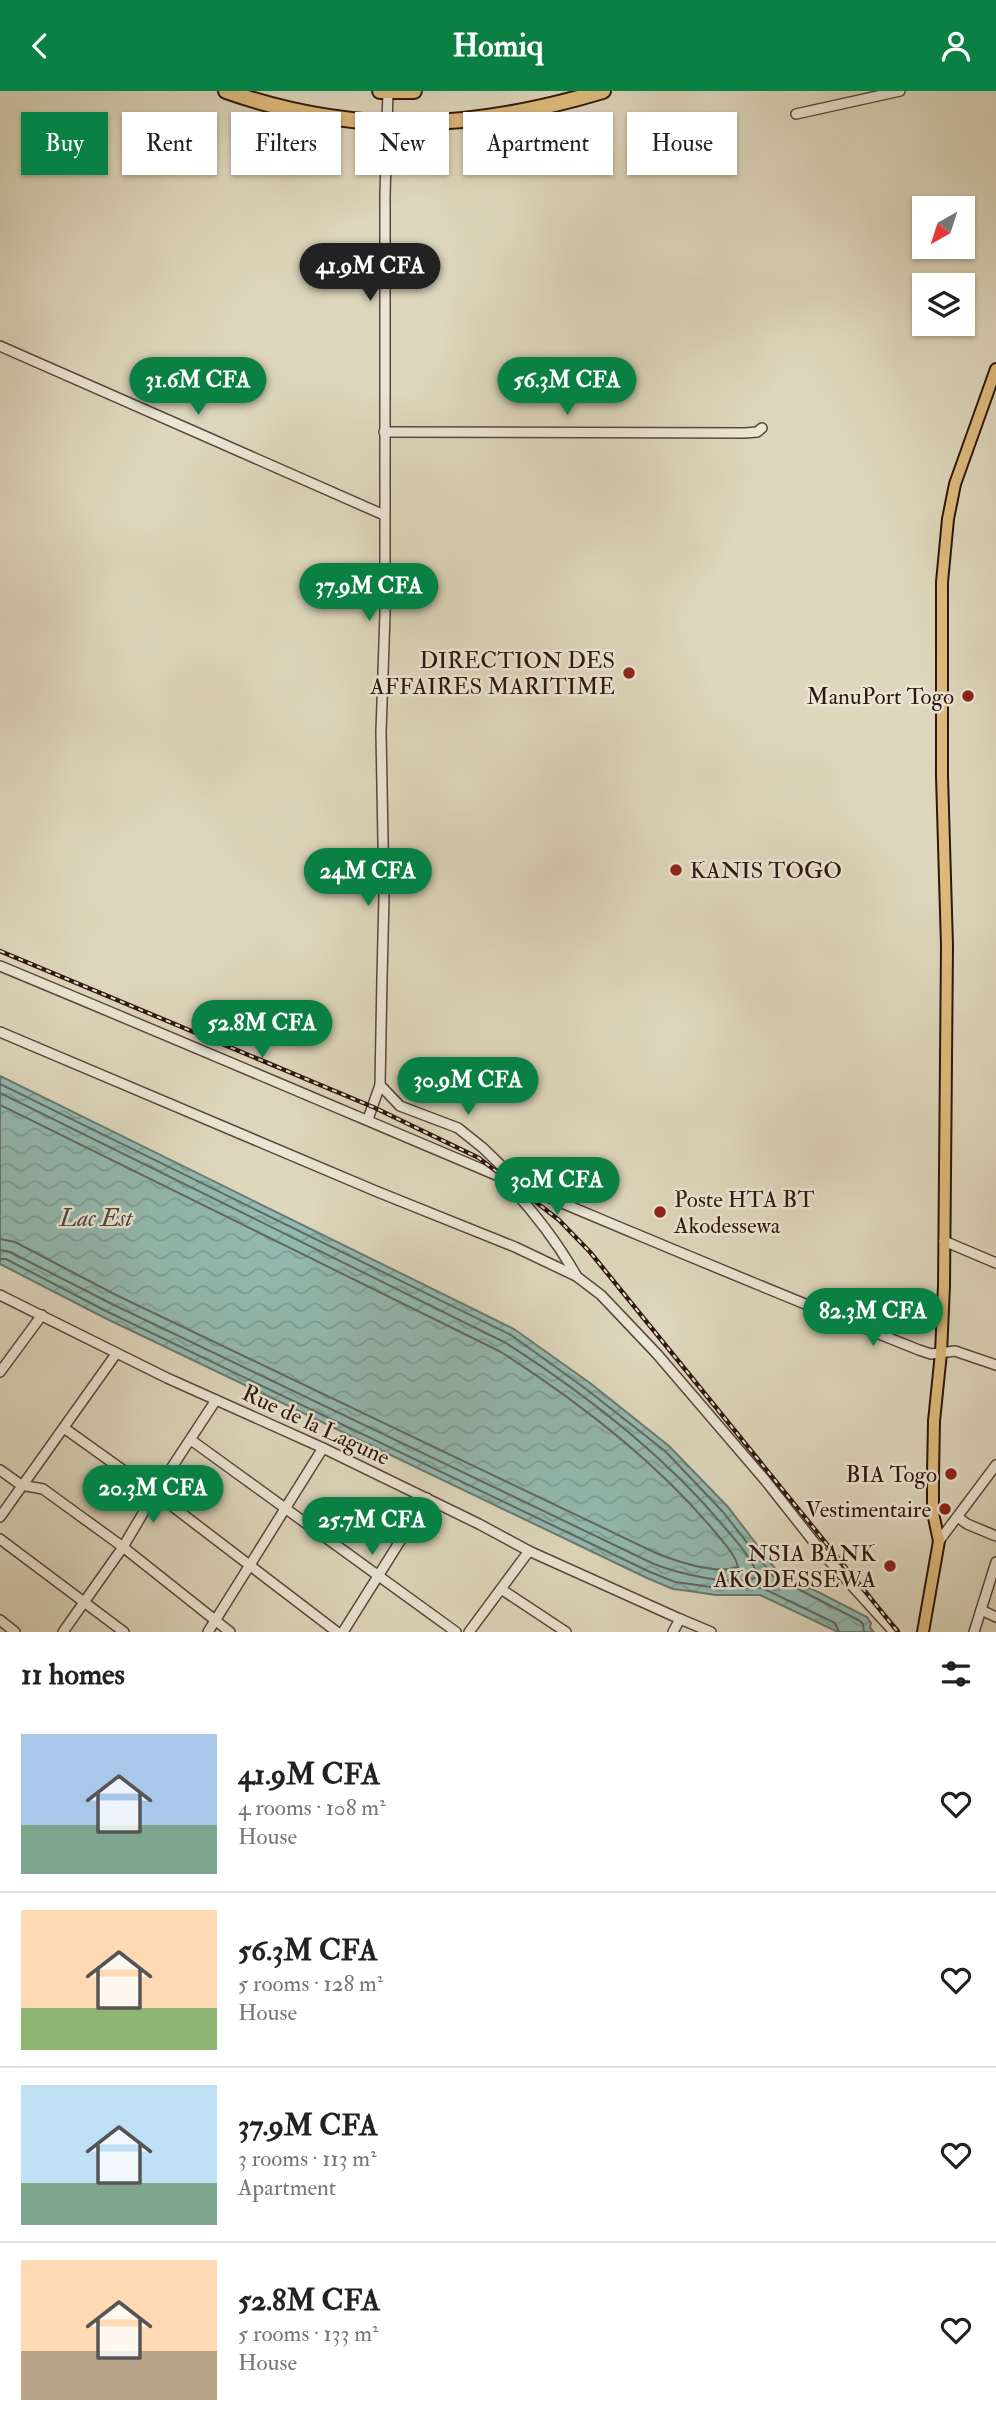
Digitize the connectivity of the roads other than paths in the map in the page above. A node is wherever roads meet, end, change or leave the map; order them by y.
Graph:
1 (226, 91) edge
2 (380, 91) edge
3 (414, 91) edge
4 (603, 91) edge
5 (901, 91) edge
6 (388, 92) edge
7 (387, 112) edge
8 (796, 114) dead end
9 (355, 119) edge
10 (449, 123) edge
11 (386, 175) edge
12 (0, 346) edge
13 (996, 369) edge
14 (762, 428) dead end
15 (384, 432) junction
16 (384, 515) junction
17 (0, 966) edge
18 (0, 1032) edge
19 (380, 1085) junction
20 (368, 1119) junction
21 (505, 1181) junction
22 (524, 1188) junction
23 (944, 1241) junction
24 (996, 1263) edge
25 (576, 1276) junction
26 (0, 1295) edge
27 (42, 1315) junction
28 (941, 1353) junction
29 (116, 1354) junction
30 (996, 1365) edge
31 (0, 1372) edge
32 (216, 1400) junction
33 (64, 1428) junction
34 (191, 1440) junction
35 (324, 1448) junction
36 (996, 1465) edge
37 (0, 1470) edge
38 (21, 1485) junction
39 (155, 1493) junction
40 (427, 1498) junction
41 (285, 1508) junction
42 (0, 1517) edge
43 (958, 1518) junction
44 (996, 1537) edge
45 (0, 1539) edge
46 (939, 1541) junction
47 (123, 1547) junction
48 (529, 1551) junction
49 (996, 1562) edge
50 (249, 1565) junction
51 (378, 1575) junction
52 (501, 1588) junction
53 (84, 1601) junction
54 (981, 1610) junction
55 (996, 1617) edge
56 (680, 1619) junction
57 (0, 1620) edge
58 (215, 1621) junction
59 (15, 1632) edge
60 (63, 1632) edge
61 (124, 1632) edge
62 (208, 1632) edge
63 (230, 1632) edge
64 (337, 1632) edge
65 (343, 1632) edge
66 (456, 1632) edge
67 (469, 1632) edge
68 (566, 1632) edge
69 (673, 1632) edge
70 (711, 1632) edge
71 (894, 1632) edge
72 (923, 1632) edge
73 (974, 1632) edge

1 - 9 highway
2 - 6 highway
3 - 6 highway
4 - 10 highway
5 - 8 street
6 - 7 street
11 - 15 street
12 - 16 street
13 - 23 main road
14 - 15 street
15 - 16 street
16 - 19 street
17 - 20 street
18 - 25 street
19 - 20 street
19 - 22 street
20 - 21 street
21 - 22 street
21 - 25 street
22 - 28 street
23 - 24 street
23 - 28 main road
25 - 71 street
26 - 27 street, Rue de la Lagune
27 - 29 street, Rue de la Lagune
27 - 31 street
28 - 30 street
28 - 46 main road
29 - 32 street, Rue de la Lagune
29 - 33 street
32 - 34 street
32 - 35 street, Rue de la Lagune
33 - 38 street
33 - 39 street
34 - 39 street
34 - 41 street
35 - 40 street, Rue de la Lagune
35 - 41 street
36 - 43 street
37 - 38 street
38 - 42 street
38 - 47 street
39 - 47 street
39 - 50 street
40 - 48 street, Rue de la Lagune
40 - 51 street
41 - 50 street
41 - 51 street
43 - 44 street
43 - 46 street
45 - 53 street
46 - 72 main road
47 - 53 street
47 - 58 street
48 - 52 street
48 - 56 street, Rue de la Lagune
49 - 54 street
50 - 58 street
50 - 64 street
51 - 65 street
51 - 66 street
52 - 67 street
52 - 68 street
53 - 60 street
53 - 61 street
54 - 55 street
54 - 73 street
56 - 69 street
56 - 70 street, Rue de la Lagune
57 - 59 street
58 - 62 street
58 - 63 street

